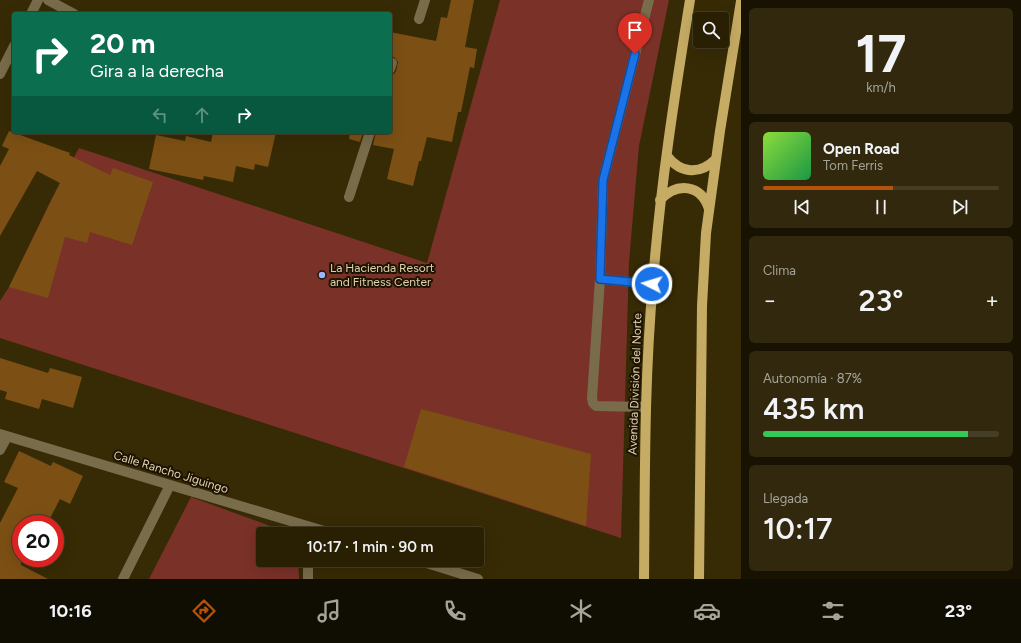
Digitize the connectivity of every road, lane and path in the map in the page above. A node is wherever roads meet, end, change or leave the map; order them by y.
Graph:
1 (38, 0) edge
2 (48, 0) edge
3 (425, 0) edge
4 (649, 0) edge
5 (690, 0) edge
6 (741, 4) edge
7 (32, 12) edge
8 (70, 12) edge
9 (420, 19) dead end
10 (12, 50) edge
11 (0, 74) edge
12 (369, 134) edge
13 (667, 156) junction
14 (716, 159) junction
15 (349, 197) dead end
16 (660, 200) junction
17 (709, 209) junction
18 (600, 279) junction
19 (652, 284) junction
20 (646, 407) junction
21 (3, 435) edge
22 (0, 450) edge
23 (170, 485) junction
24 (299, 527) edge
25 (308, 567) edge
26 (440, 567) edge
27 (474, 578) edge
28 (122, 579) edge
29 (308, 579) edge
30 (644, 579) edge
31 (699, 579) edge

1 - 7 street
2 - 8 street
3 - 9 street
4 - 18 street
5 - 13 main road, Avenida División del Norte
6 - 14 main road
10 - 11 street
12 - 15 street
13 - 14 main road
13 - 16 main road, Avenida División del Norte
14 - 17 main road
16 - 17 main road
16 - 19 main road, Avenida División del Norte
17 - 31 main road
18 - 19 street
18 - 20 street
19 - 20 main road, Avenida División del Norte
20 - 30 main road, Avenida División del Norte
21 - 22 street
21 - 23 street, Calle Rancho Jiguingo
23 - 24 street, Calle Rancho Jiguingo
23 - 28 street
25 - 29 street
26 - 27 street

